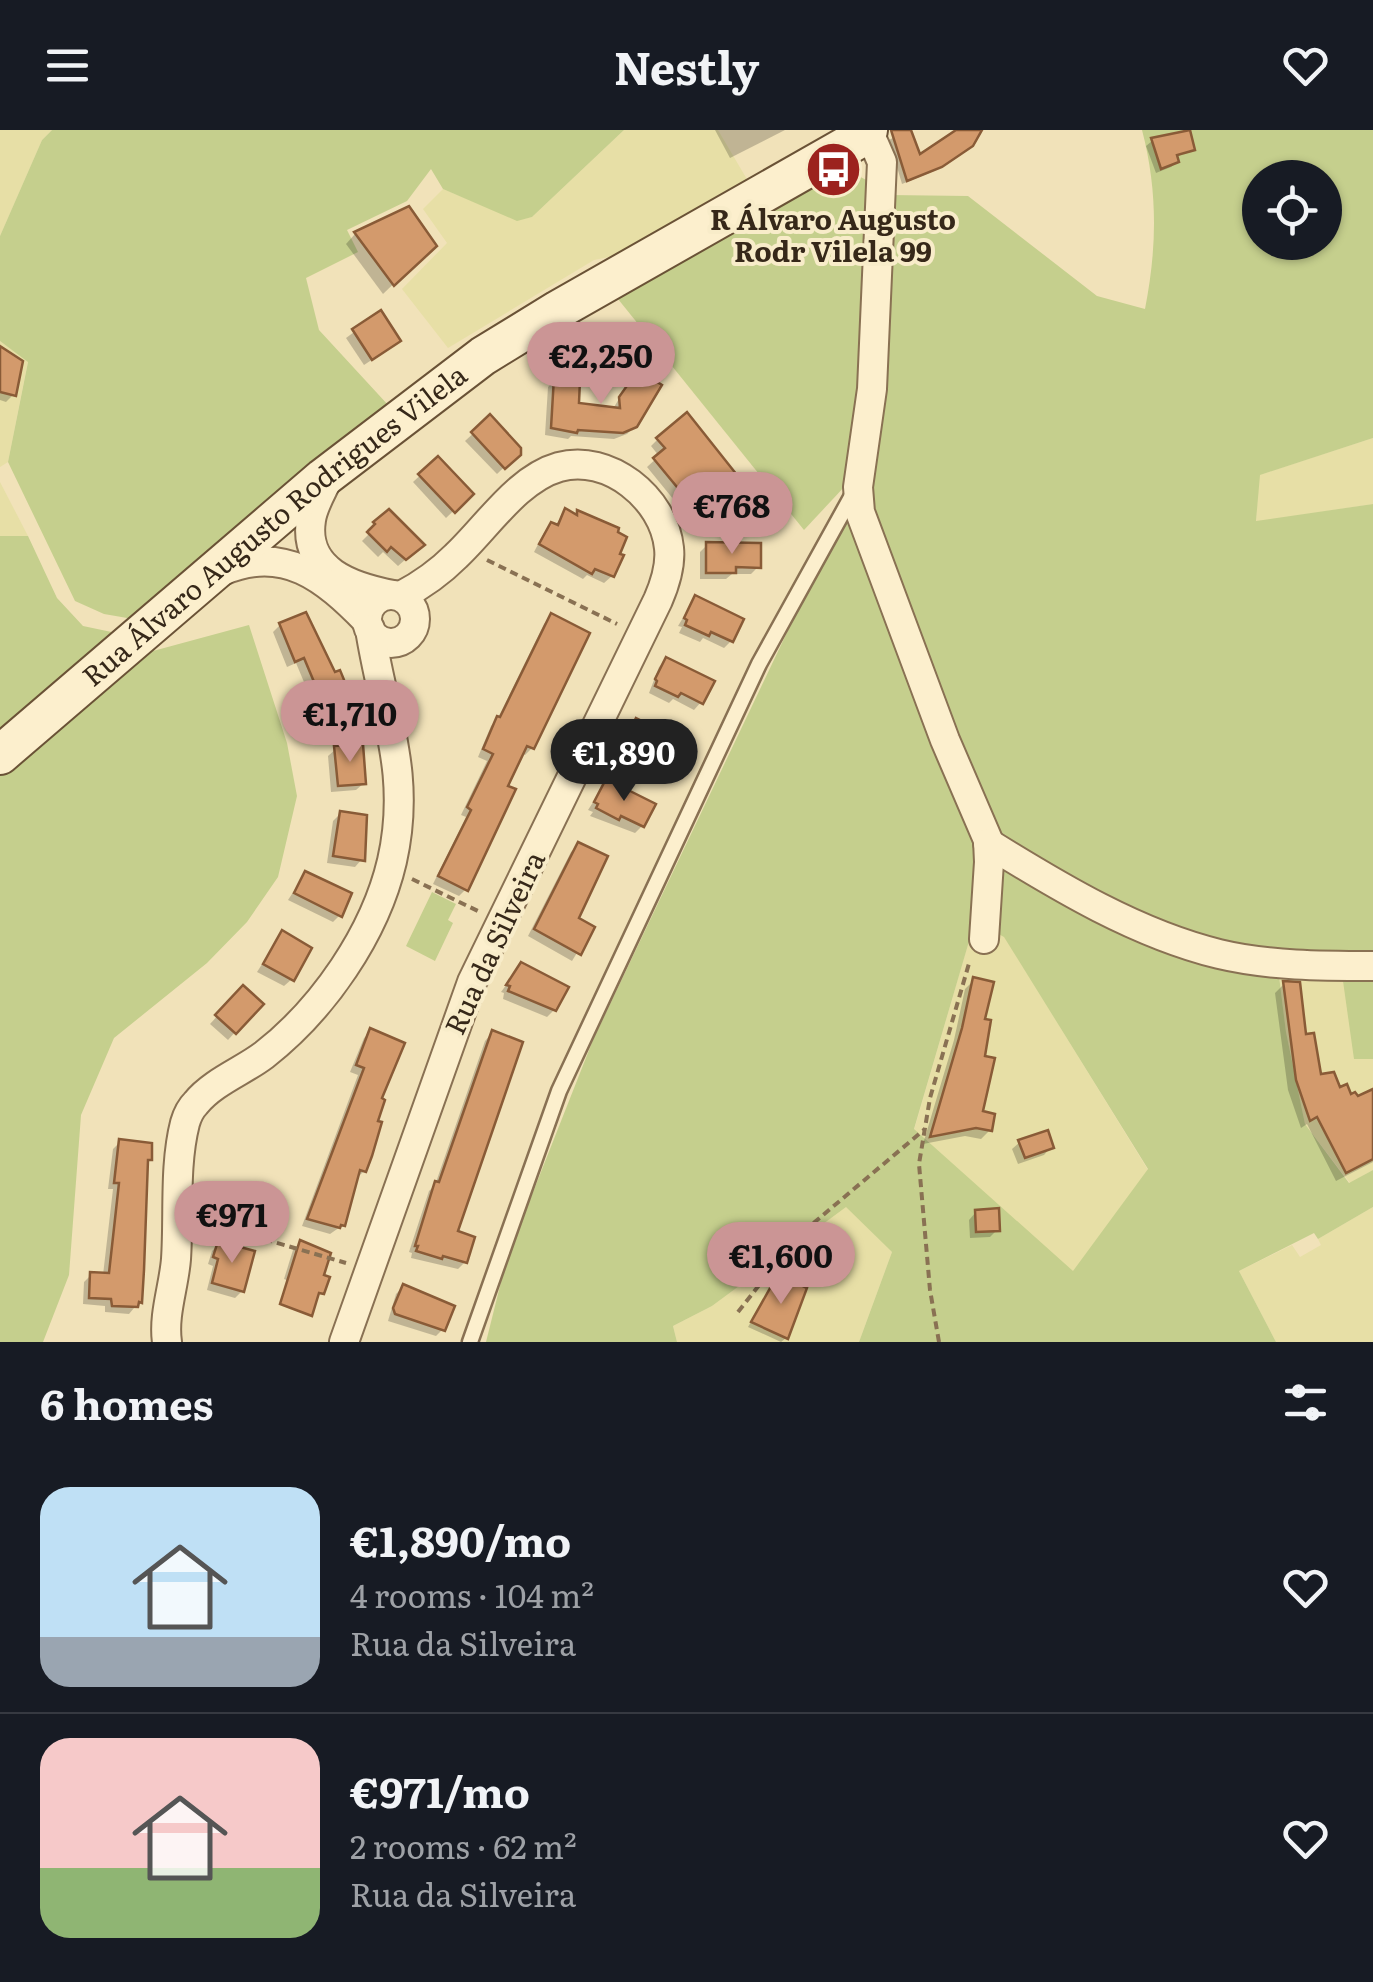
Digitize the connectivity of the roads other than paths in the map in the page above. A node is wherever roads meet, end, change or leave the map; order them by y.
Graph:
1 (868, 130) edge
2 (330, 473) junction
3 (858, 487) junction
4 (270, 525) junction
5 (310, 536) junction
6 (460, 553) junction
7 (293, 566) junction
8 (207, 578) junction
9 (396, 596) junction
10 (368, 625) junction
11 (412, 629) junction
12 (390, 718) junction
13 (0, 755) edge
14 (988, 844) junction
15 (984, 938) road end
16 (1373, 966) edge
17 (167, 1342) edge
18 (344, 1342) edge
19 (470, 1342) edge

1 - 2 main road, Rua Álvaro Augusto Rodrigues Vilela
1 - 3 street
2 - 4 main road, Rua Álvaro Augusto Rodrigues Vilela
2 - 5 street
3 - 14 street
3 - 19 lane
4 - 5 street
4 - 7 street
4 - 8 main road, Rua Álvaro Augusto Rodrigues Vilela
5 - 9 street
6 - 9 street, Rua da Silveira
6 - 11 street, Rua da Silveira
6 - 18 street, Rua da Silveira
7 - 8 street
7 - 10 street
8 - 13 main road, Rua Álvaro Augusto Rodrigues Vilela
9 - 10 street, Rua da Silveira
9 - 11 street
10 - 11 street
10 - 12 street, Rua da Silveira
11 - 12 street, Rua da Silveira
12 - 17 street, Rua da Silveira
14 - 15 street
14 - 16 street

